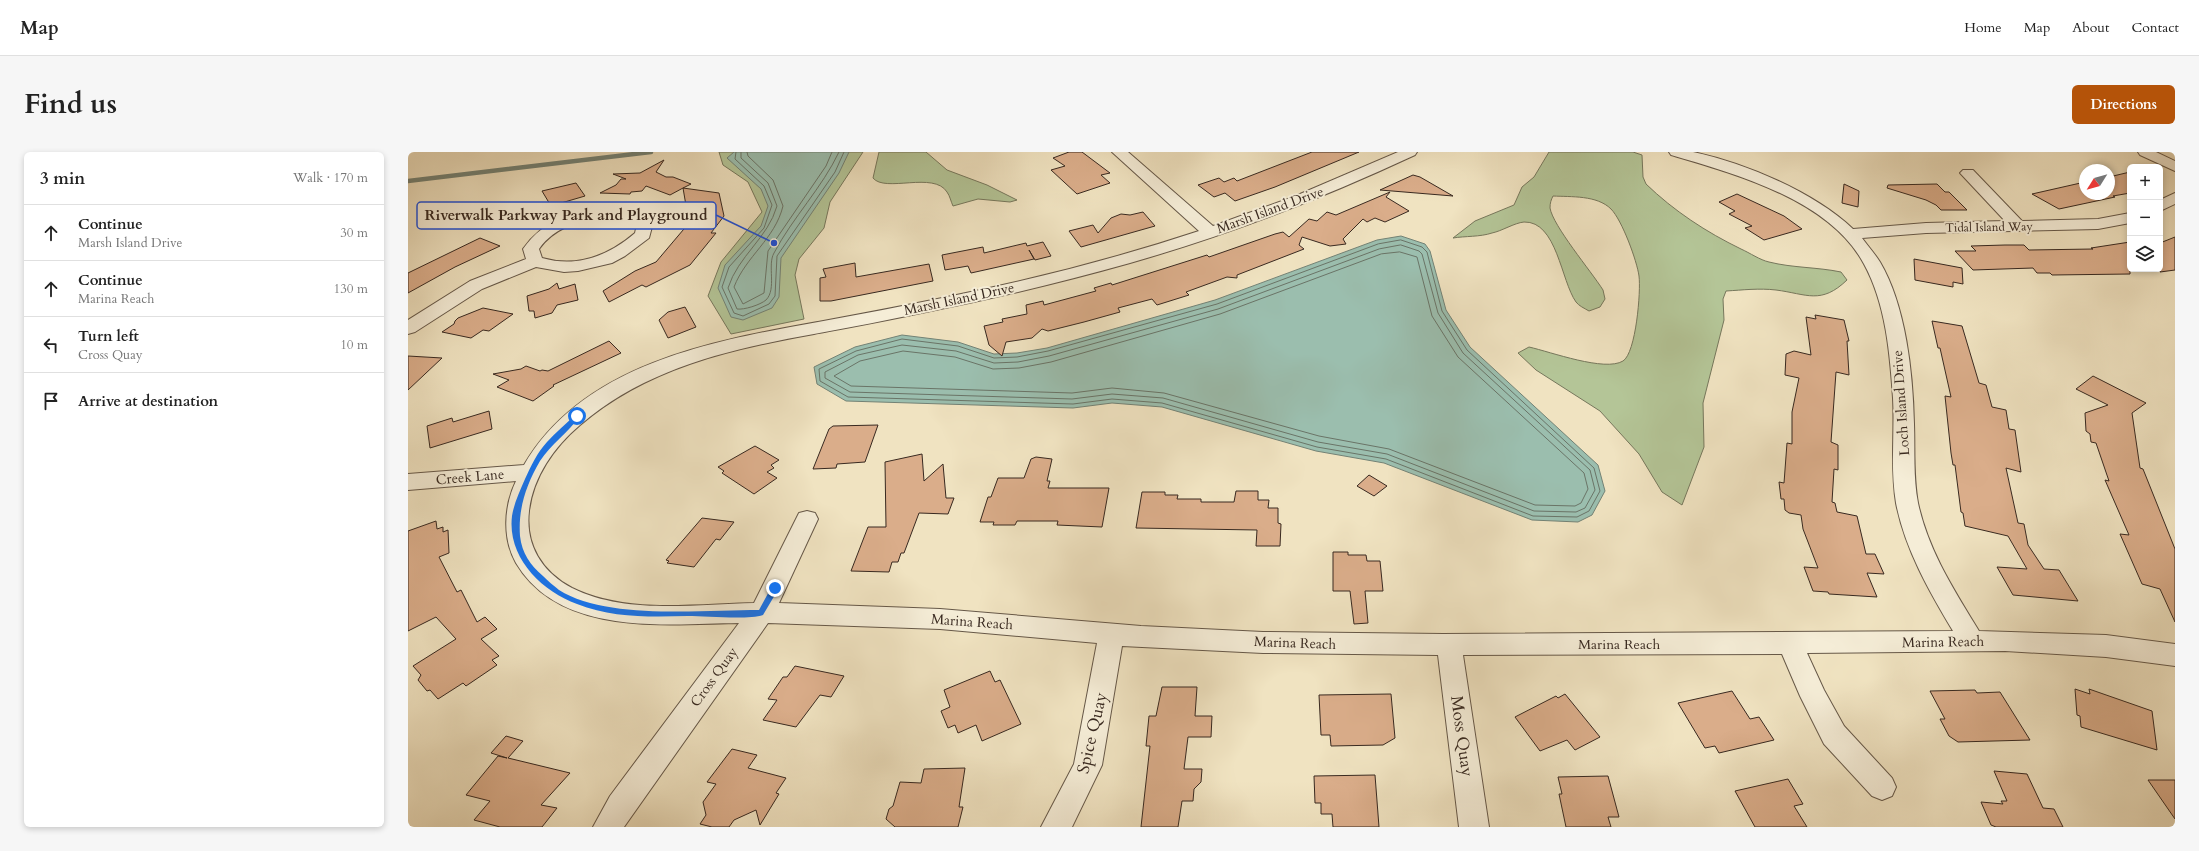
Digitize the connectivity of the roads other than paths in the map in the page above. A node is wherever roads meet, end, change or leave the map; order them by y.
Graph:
1 (1119, 152) edge
2 (1410, 152) edge
3 (1676, 152) edge
4 (2145, 152) edge
5 (2175, 167) edge
6 (1968, 173) dead end
7 (2175, 198) edge
8 (2163, 204) edge
9 (2127, 219) edge
10 (2018, 226) junction
11 (1210, 232) junction
12 (1848, 234) junction
13 (535, 261) junction
14 (408, 328) edge
15 (532, 472) junction
16 (408, 482) edge
17 (807, 519) dead end
18 (761, 613) junction
19 (1111, 633) junction
20 (1972, 642) junction
21 (1790, 643) junction
22 (1449, 644) junction
23 (2175, 655) edge
24 (1882, 787) dead end
25 (608, 827) edge
26 (1056, 827) edge
27 (1474, 827) edge

1 - 11 street
2 - 11 street, Marsh Island Drive
3 - 12 street, Loch Island Drive
4 - 5 street
6 - 10 street
7 - 8 street
9 - 10 street, Tidal Island Way
10 - 12 street, Tidal Island Way
11 - 15 street, Marsh Island Drive
12 - 20 street, Loch Island Drive
13 - 13 street
13 - 14 street
15 - 16 street, Creek Lane
15 - 18 street, Marina Reach
17 - 18 street, Cross Quay
18 - 19 street, Marina Reach
18 - 25 street, Cross Quay
19 - 22 street, Marina Reach
19 - 26 street, Spice Quay
20 - 21 street, Marina Reach
20 - 23 street, Marina Reach
21 - 22 street, Marina Reach
21 - 24 street
22 - 27 street, Moss Quay

